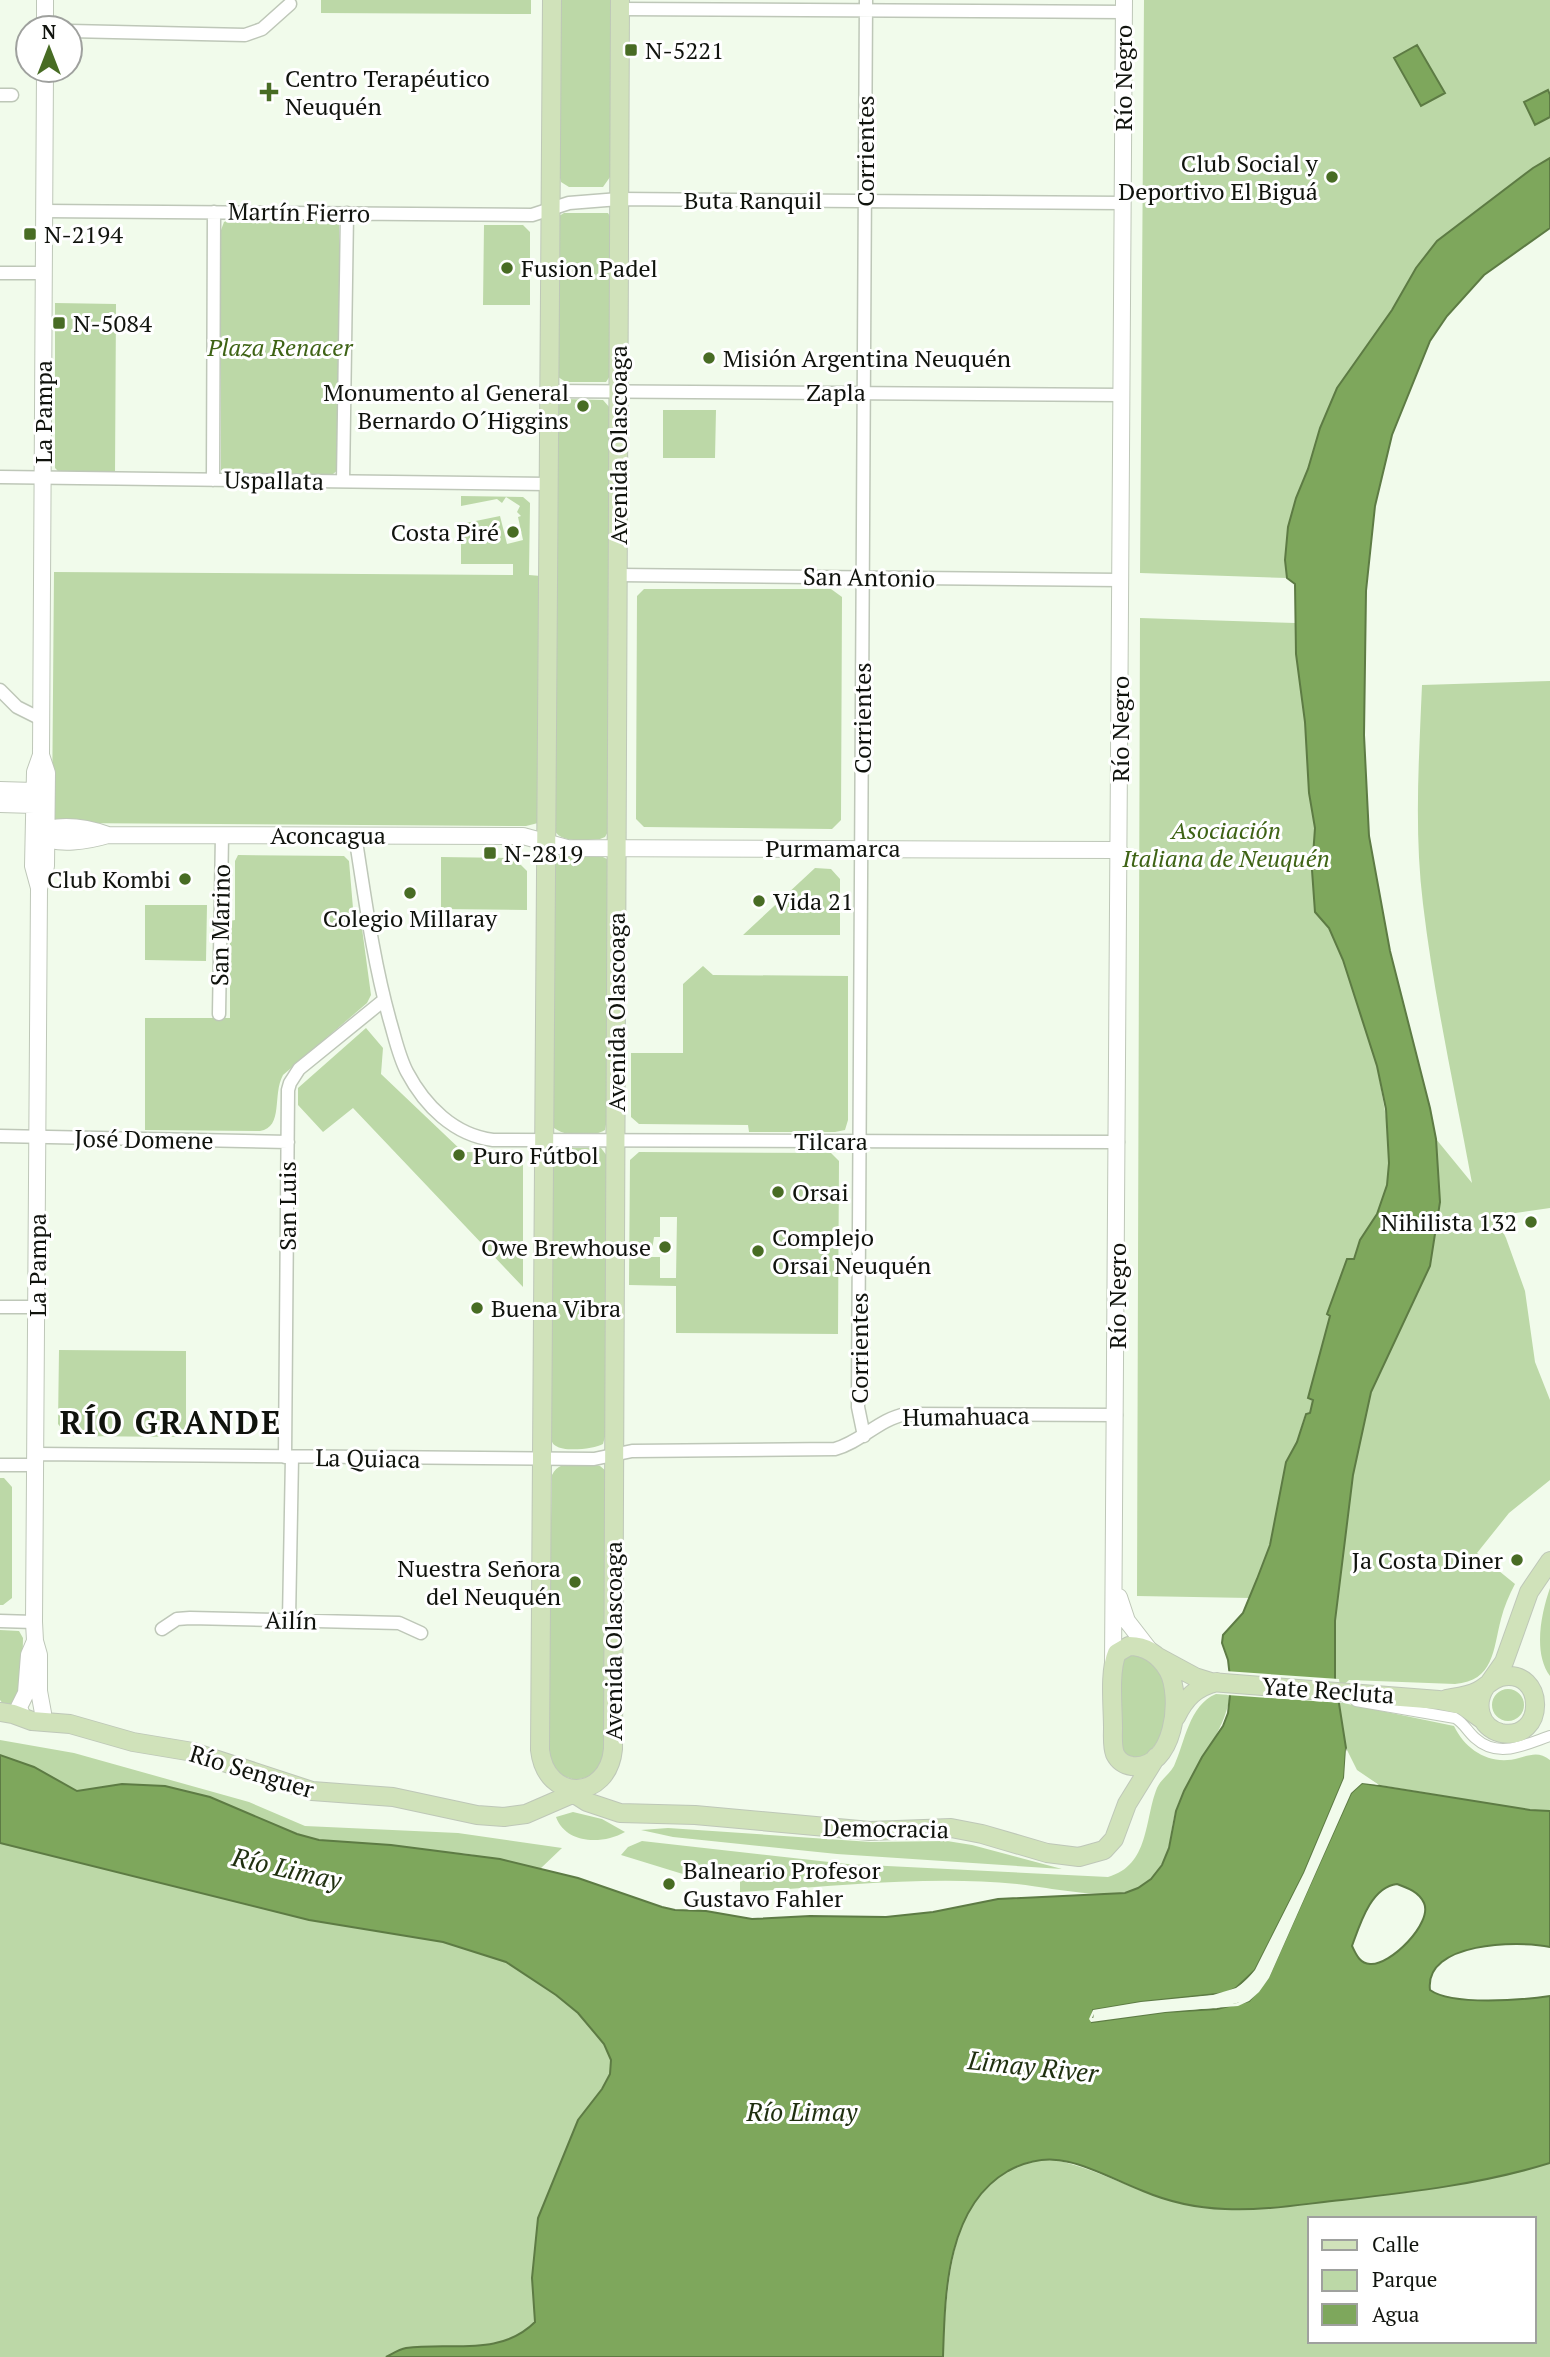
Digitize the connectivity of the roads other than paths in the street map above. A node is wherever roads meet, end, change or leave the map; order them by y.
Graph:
1 (552, 0) edge
2 (290, 4) dead end
3 (620, 4) edge
4 (866, 5) edge
5 (1124, 6) edge
6 (84, 31) edge
7 (45, 84) edge
8 (619, 199) junction
9 (865, 201) junction
10 (1123, 203) junction
11 (552, 208) junction
12 (44, 211) junction
13 (214, 212) junction
14 (347, 213) junction
15 (0, 273) edge
16 (43, 273) junction
17 (549, 391) junction
18 (618, 391) junction
19 (864, 393) junction
20 (1122, 394) junction
21 (0, 477) edge
22 (43, 478) junction
23 (213, 480) junction
24 (343, 481) junction
25 (549, 484) junction
26 (618, 575) junction
27 (863, 577) junction
28 (1121, 580) junction
29 (0, 690) edge
30 (41, 719) junction
31 (0, 790) edge
32 (39, 798) junction
33 (0, 804) edge
34 (42, 834) junction
35 (222, 835) junction
36 (355, 835) junction
37 (547, 842) junction
38 (617, 848) junction
39 (861, 849) junction
40 (1119, 850) junction
41 (384, 1000) junction
42 (219, 1014) dead end
43 (0, 1136) edge
44 (37, 1136) junction
45 (545, 1140) junction
46 (615, 1140) junction
47 (860, 1141) junction
48 (288, 1142) junction
49 (1118, 1142) junction
50 (0, 1307) edge
51 (37, 1307) junction
52 (1116, 1415) junction
53 (864, 1436) junction
54 (614, 1454) junction
55 (288, 1457) junction
56 (36, 1460) junction
57 (543, 1460) junction
58 (0, 1465) edge
59 (1550, 1561) edge
60 (1115, 1584) junction
61 (289, 1620) junction
62 (0, 1621) edge
63 (34, 1622) junction
64 (162, 1629) dead end
65 (421, 1633) dead end
66 (1515, 1633) junction
67 (1155, 1654) junction
68 (1113, 1665) junction
69 (1217, 1682) junction
70 (1488, 1684) junction
71 (1527, 1685) junction
72 (1348, 1695) junction
73 (1439, 1700) junction
74 (0, 1712) edge
75 (29, 1720) junction
76 (1483, 1720) junction
77 (1174, 1721) junction
78 (1550, 1736) edge
79 (1156, 1757) junction
80 (573, 1789) junction

1 - 11 main road
2 - 6 street
3 - 4 street
3 - 8 main road, Avenida Olascoaga
4 - 5 street
4 - 9 street, Corrientes
5 - 10 street, Río Negro
7 - 12 street, La Pampa
8 - 9 street, Buta Ranquil
8 - 11 street, Buta Ranquil
8 - 18 main road, Avenida Olascoaga
9 - 10 street, Buta Ranquil
9 - 19 street, Corrientes
10 - 20 street, Río Negro
11 - 14 street, Martín Fierro
11 - 17 main road
12 - 13 street, Martín Fierro
12 - 16 street, La Pampa
13 - 14 street, Martín Fierro
13 - 23 street
14 - 24 street
15 - 16 street
16 - 22 street, La Pampa
17 - 18 street, Zapla
17 - 25 main road
18 - 19 street, Zapla
18 - 26 main road, Avenida Olascoaga
19 - 20 street, Zapla
19 - 27 street, Corrientes
20 - 28 street, Río Negro
21 - 22 street, Uspallata
22 - 23 street, Uspallata
22 - 30 street, La Pampa
23 - 24 street, Uspallata
24 - 25 street, Uspallata
25 - 37 main road
26 - 27 street, San Antonio
26 - 38 main road, Avenida Olascoaga
27 - 28 street, San Antonio
27 - 39 street, Corrientes
28 - 40 street, Río Negro
29 - 30 street
30 - 32 street, La Pampa
31 - 32 street
32 - 33 street
32 - 34 street, La Pampa
34 - 35 street, Aconcagua
34 - 44 street, La Pampa
35 - 36 street, Aconcagua
35 - 42 street, San Marino
36 - 37 street, Aconcagua
36 - 41 street, Tilcara
37 - 38 street, Purmamarca
37 - 45 main road
38 - 39 street, Purmamarca
38 - 46 main road, Avenida Olascoaga
39 - 40 street, Purmamarca
39 - 47 street, Corrientes
40 - 49 street, Río Negro
41 - 45 street, Tilcara
41 - 48 street, San Luis
43 - 44 street, José Domene
44 - 48 street, José Domene
44 - 51 street, La Pampa
45 - 46 street, Tilcara
45 - 57 main road
46 - 47 street, Tilcara
46 - 54 main road, Avenida Olascoaga
47 - 49 street, Tilcara
47 - 53 street, Corrientes
48 - 55 street, San Luis
49 - 52 street, Río Negro
50 - 51 street
51 - 56 street, La Pampa
52 - 53 street, Humahuaca
52 - 60 street, Río Negro
53 - 54 street, Humahuaca
54 - 57 street, La Quiaca
54 - 80 main road, Avenida Olascoaga
55 - 56 street, La Quiaca
55 - 57 street, La Quiaca
55 - 61 street, San Luis
56 - 58 street, La Quiaca
56 - 63 street, La Pampa
57 - 80 main road
59 - 66 main road, Yate Recluta
60 - 67 street, Río Negro
60 - 68 street, Río Negro
61 - 64 street, Ailín
61 - 65 street, Ailín
62 - 63 street
63 - 75 street, La Pampa
66 - 70 main road, Yate Recluta
66 - 71 main road, Yate Recluta
67 - 68 main road
67 - 69 main road, Yate Recluta
67 - 77 main road, Río Negro
68 - 79 main road, Río Negro
69 - 72 main road, Yate Recluta
69 - 77 main road
70 - 71 main road, Yate Recluta
70 - 73 main road, Yate Recluta
70 - 76 main road, Yate Recluta
71 - 76 main road, Yate Recluta
72 - 73 main road, Yate Recluta
72 - 78 street
73 - 76 main road, Yate Recluta
74 - 75 main road, Río Senguer
75 - 80 main road, Río Senguer
77 - 79 main road, Río Negro
79 - 80 main road, Democracia

